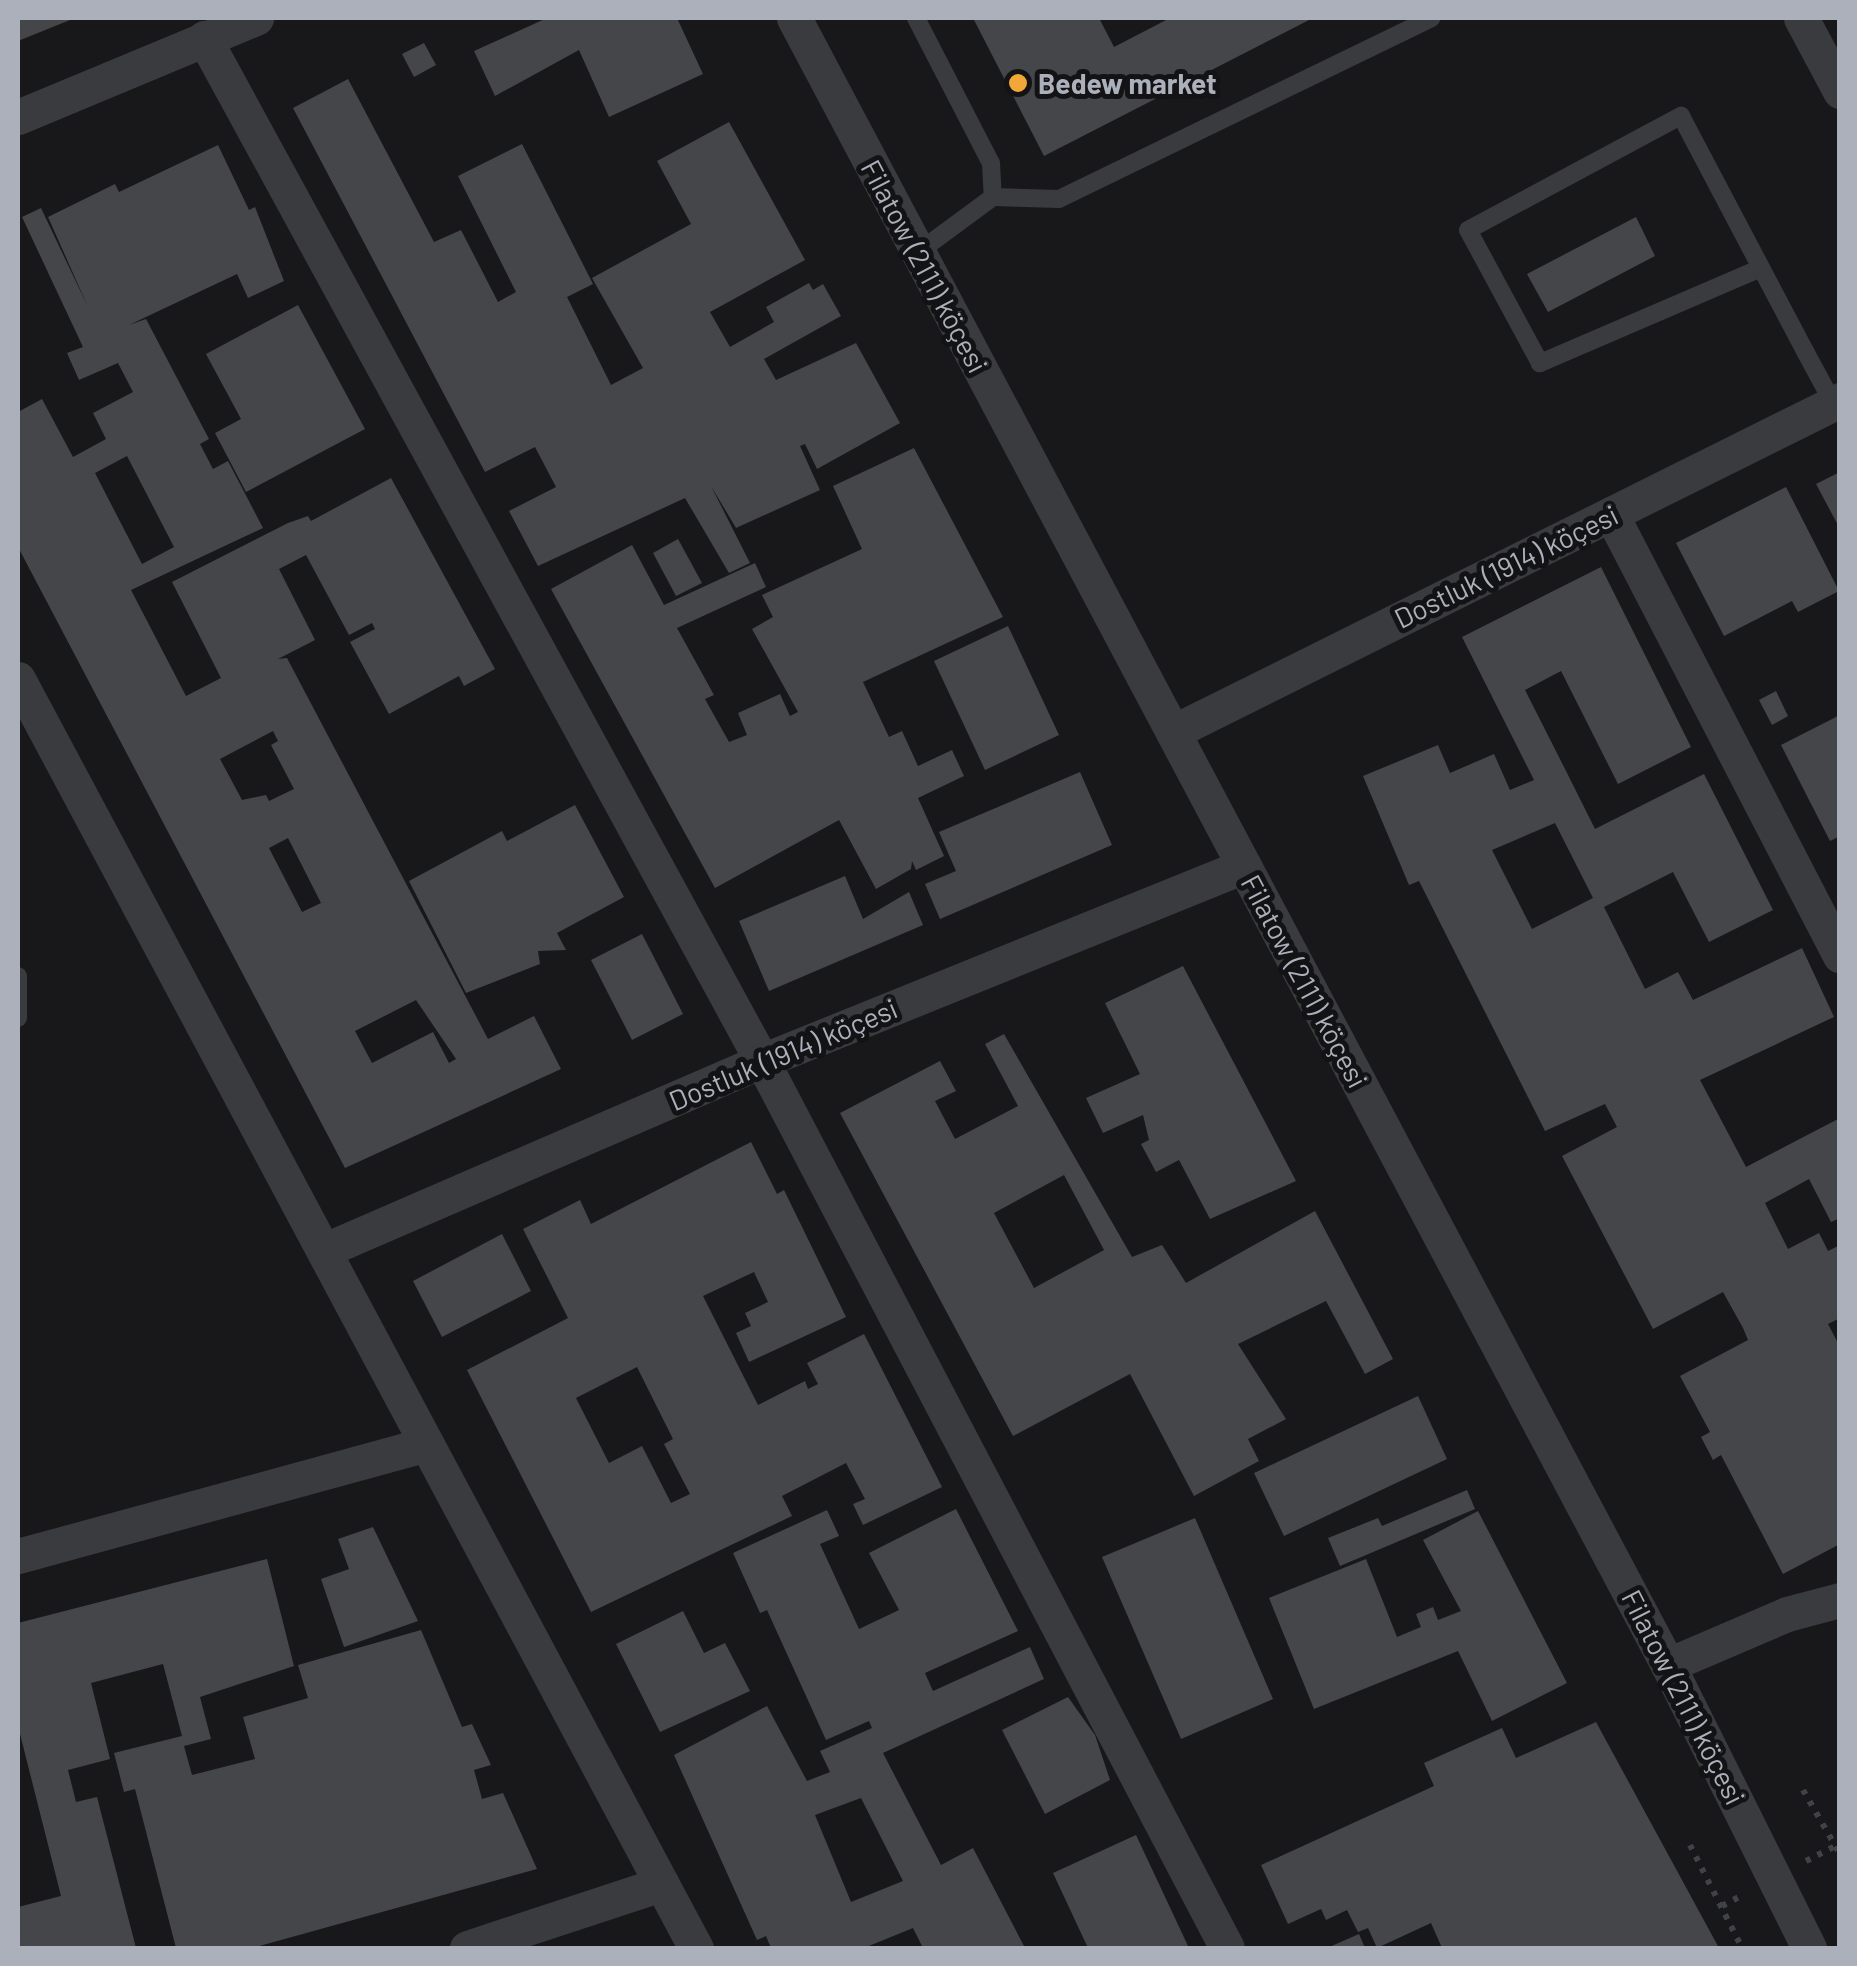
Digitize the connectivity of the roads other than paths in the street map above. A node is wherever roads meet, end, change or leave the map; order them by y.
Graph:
1 (256, 18) edge
2 (794, 18) edge
3 (916, 18) edge
4 (1430, 18) edge
5 (1801, 18) edge
6 (204, 38) junction
7 (1840, 91) edge
8 (18, 116) edge
9 (993, 197) junction
10 (917, 252) junction
11 (1762, 268) junction
12 (1836, 402) edge
13 (1611, 514) junction
14 (18, 678) edge
15 (1173, 732) junction
16 (1244, 866) junction
17 (1840, 955) edge
18 (18, 976) edge
19 (18, 1018) edge
20 (762, 1061) junction
21 (325, 1250) junction
22 (424, 1445) junction
23 (18, 1556) edge
24 (1840, 1600) edge
25 (1668, 1664) junction
26 (662, 1884) junction
27 (1812, 1945) edge
28 (467, 1948) edge
29 (696, 1948) edge
30 (1227, 1948) edge

1 - 6 street
2 - 10 street, Filatow (2111) köçesi
3 - 9 lane
4 - 9 lane
5 - 7 street
6 - 8 street
6 - 20 street
9 - 10 lane
10 - 15 street, Filatow (2111) köçesi
11 - 11 lane
11 - 12 lane
12 - 13 street, Dostluk (1914) köçesi
13 - 15 street, Dostluk (1914) köçesi
13 - 17 street
14 - 21 street
15 - 16 street, Filatow (2111) köçesi
16 - 20 street, Dostluk (1914) köçesi
16 - 25 street, Filatow (2111) köçesi
18 - 19 lane
20 - 21 street, Dostluk (1914) köçesi
20 - 30 street
21 - 22 street
22 - 23 street
22 - 26 street
24 - 25 street
25 - 27 street, Filatow (2111) köçesi
26 - 28 street
26 - 29 street

